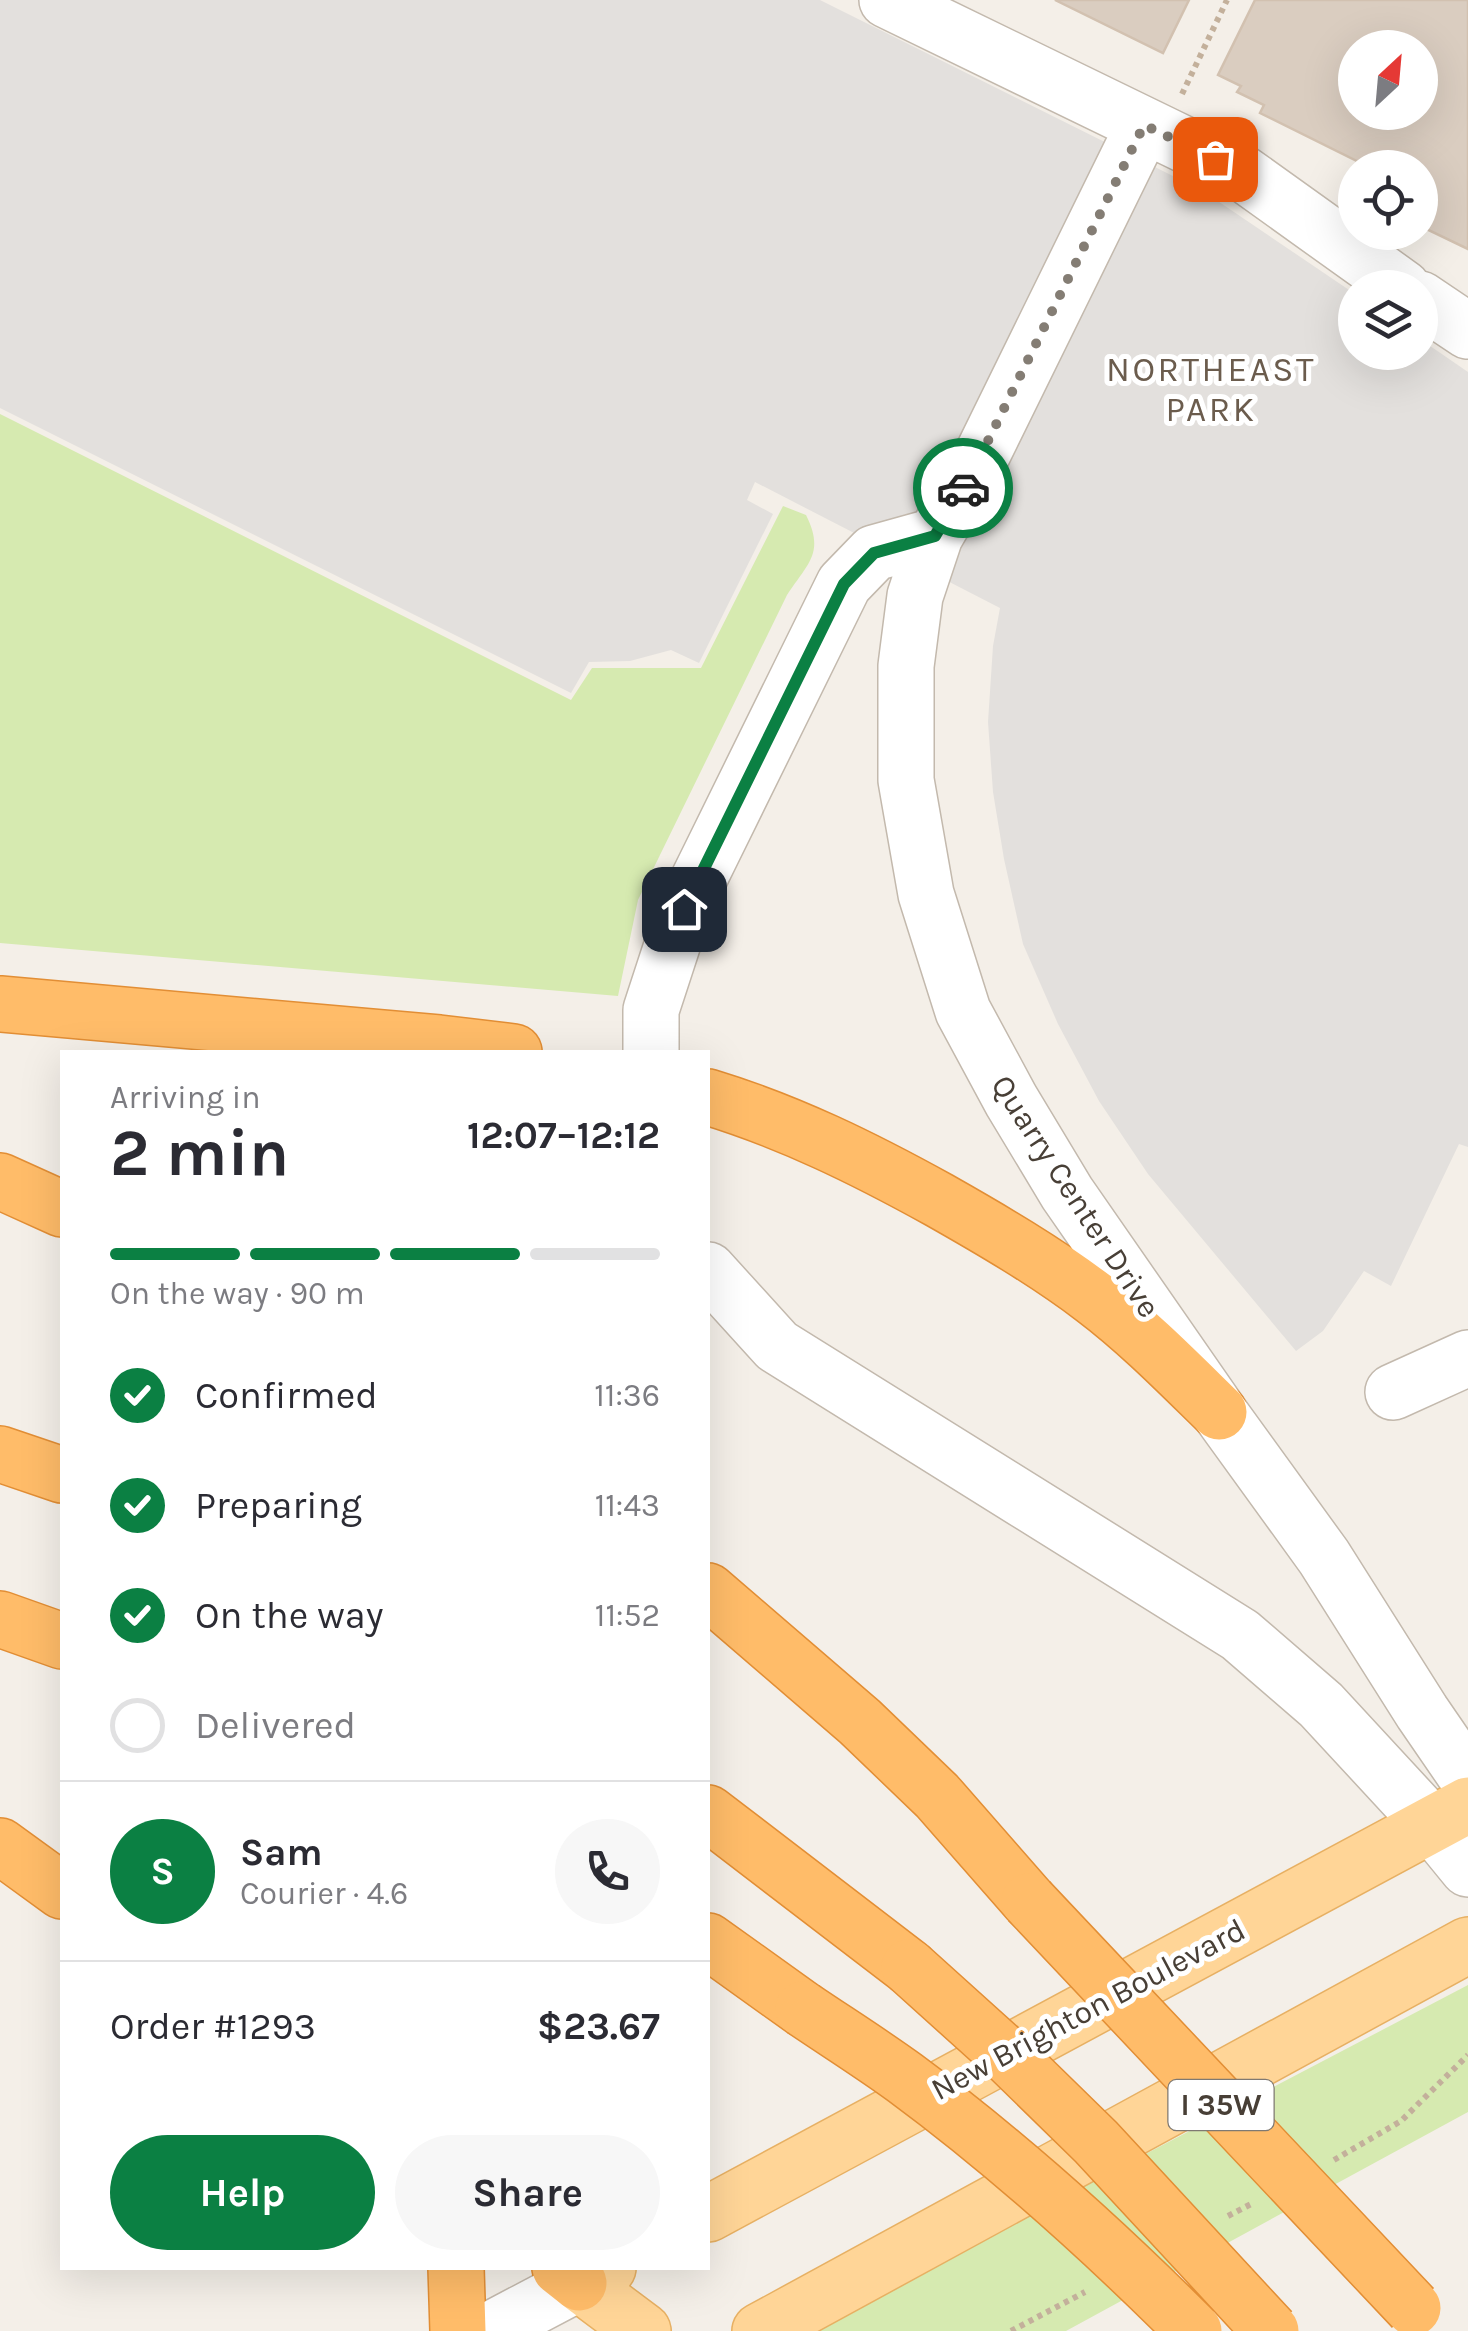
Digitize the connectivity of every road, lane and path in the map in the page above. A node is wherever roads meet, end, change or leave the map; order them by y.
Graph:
1 (887, 0) edge
2 (1227, 0) edge
3 (1154, 129) junction
4 (1378, 270) edge
5 (1438, 310) edge
6 (1468, 330) edge
7 (935, 536) junction
8 (0, 1004) edge
9 (497, 1050) edge
10 (650, 1050) edge
11 (729, 1103) edge
12 (0, 1181) edge
13 (60, 1208) edge
14 (710, 1272) edge
15 (1468, 1358) edge
16 (1393, 1392) dead end
17 (1219, 1412) junction
18 (0, 1454) edge
19 (60, 1475) edge
20 (710, 1593) edge
21 (0, 1619) edge
22 (60, 1640) edge
23 (1468, 1778) edge
24 (710, 1815) edge
25 (1450, 1815) edge
26 (0, 1846) edge
27 (1468, 1869) edge
28 (60, 1890) edge
29 (710, 1942) edge
30 (1468, 1945) edge
31 (710, 2213) edge
32 (456, 2270) edge
33 (582, 2273) edge
34 (1424, 2320) edge
35 (458, 2331) edge
36 (488, 2331) edge
37 (642, 2331) edge
38 (760, 2331) edge
39 (1194, 2331) edge
40 (1271, 2331) edge

1 - 3 street
2 - 3 path
3 - 4 street
3 - 7 street, Quarry Center Drive
5 - 6 street
7 - 10 street
7 - 17 street, Quarry Center Drive
8 - 9 highway
11 - 17 highway
12 - 13 highway
14 - 25 street
15 - 16 street
17 - 23 street, Quarry Center Drive
18 - 19 highway
20 - 34 highway, I 35W, bridge
21 - 22 highway
24 - 40 highway, bridge
25 - 27 street
25 - 31 main road, New Brighton Boulevard
26 - 28 highway
29 - 39 highway, bridge
30 - 38 main road
32 - 35 highway
33 - 36 street
33 - 37 main road

